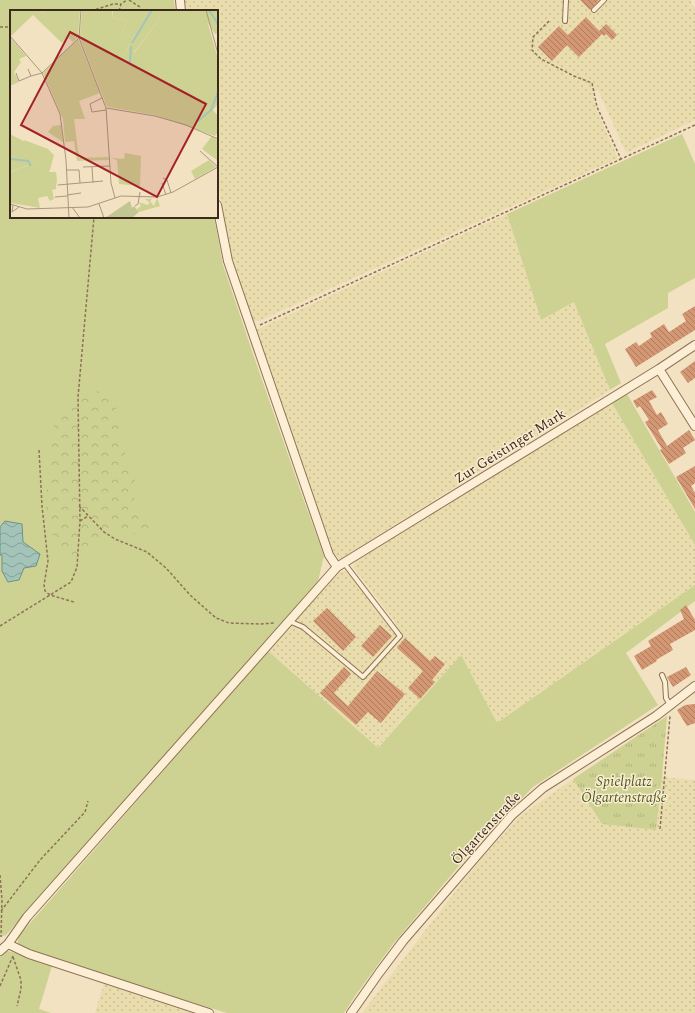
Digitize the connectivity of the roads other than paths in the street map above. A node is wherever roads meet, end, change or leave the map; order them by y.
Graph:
1 (180, 0) edge
2 (566, 0) edge
3 (604, 0) edge
4 (182, 10) edge
5 (594, 10) dead end
6 (565, 22) dead end
7 (218, 211) edge
8 (695, 345) edge
9 (659, 369) junction
10 (695, 426) edge
11 (341, 565) junction
12 (289, 621) junction
13 (662, 675) dead end
14 (695, 686) edge
15 (671, 706) junction
16 (5, 942) junction
17 (0, 950) edge
18 (209, 1013) edge
19 (351, 1013) edge

1 - 4 street
2 - 6 lane
3 - 5 lane
7 - 11 street
8 - 9 street, Zur Geistinger Mark
9 - 10 street
9 - 11 street, Zur Geistinger Mark
11 - 12 street, Zur Geistinger Mark
11 - 12 lane
12 - 16 street, Zur Geistinger Mark
13 - 15 lane
14 - 15 street, Ölgartenstraße
15 - 19 street, Ölgartenstraße
16 - 17 street, Zur Geistinger Mark
16 - 18 street

